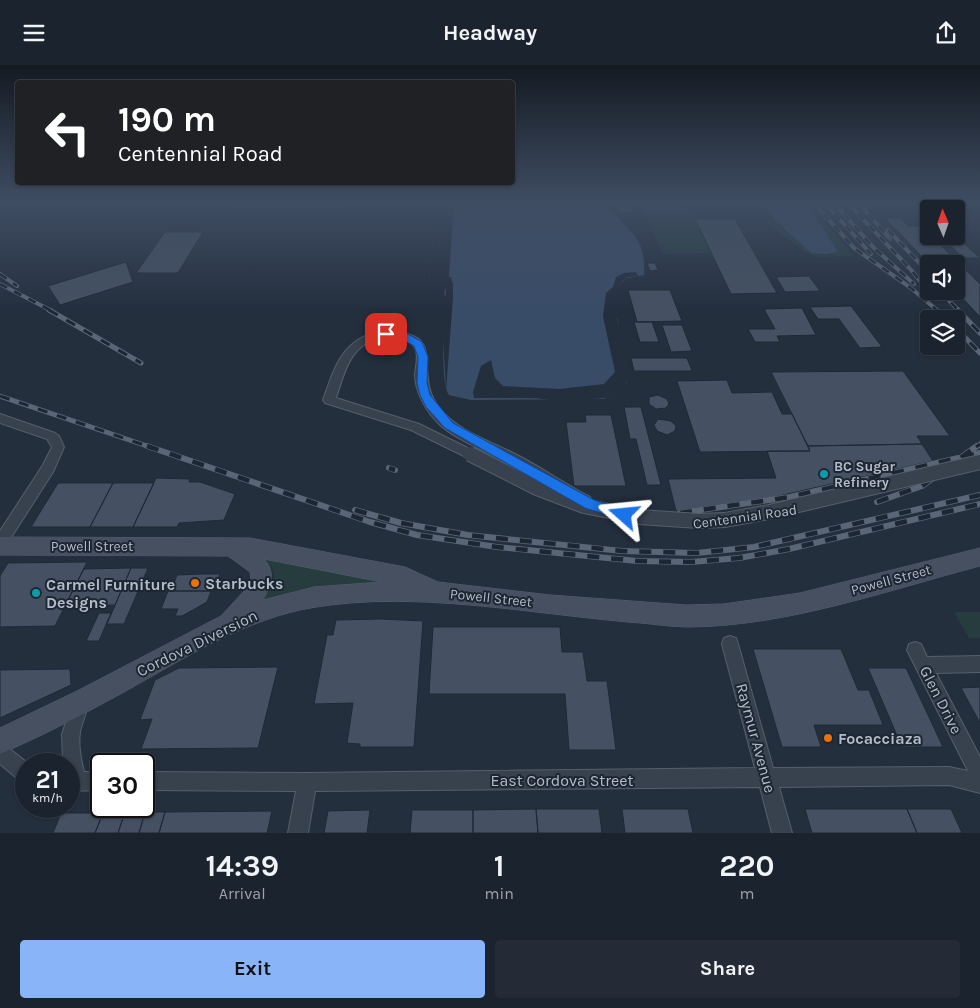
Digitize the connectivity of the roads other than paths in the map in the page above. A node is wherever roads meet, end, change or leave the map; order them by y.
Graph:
1 (0, 418) edge
2 (980, 463) edge
3 (0, 544) edge
4 (231, 547) junction
5 (980, 557) edge
6 (437, 592) junction
7 (222, 627) junction
8 (730, 644) dead end
9 (980, 664) edge
10 (80, 702) junction
11 (0, 741) edge
12 (0, 752) edge
13 (70, 753) edge
14 (15, 764) edge
15 (980, 776) edge
16 (767, 779) junction
17 (155, 781) edge
18 (307, 782) junction
19 (980, 784) edge
20 (298, 833) edge
21 (782, 833) edge

1 - 3 street
2 - 2 street, Centennial Road, bridge
3 - 4 main road, Powell Street
4 - 6 main road, Powell Street
4 - 7 main road
5 - 6 main road, Powell Street
6 - 7 main road, Cordova Diversion
7 - 10 main road, Cordova Diversion
8 - 16 street, Raymur Avenue
9 - 15 street, Glen Drive
10 - 11 main road, Cordova Diversion
10 - 13 street
12 - 14 street
16 - 18 street, East Cordova Street
16 - 19 street, East Cordova Street
16 - 21 street, Raymur Avenue
17 - 18 street, East Cordova Street
18 - 20 street

